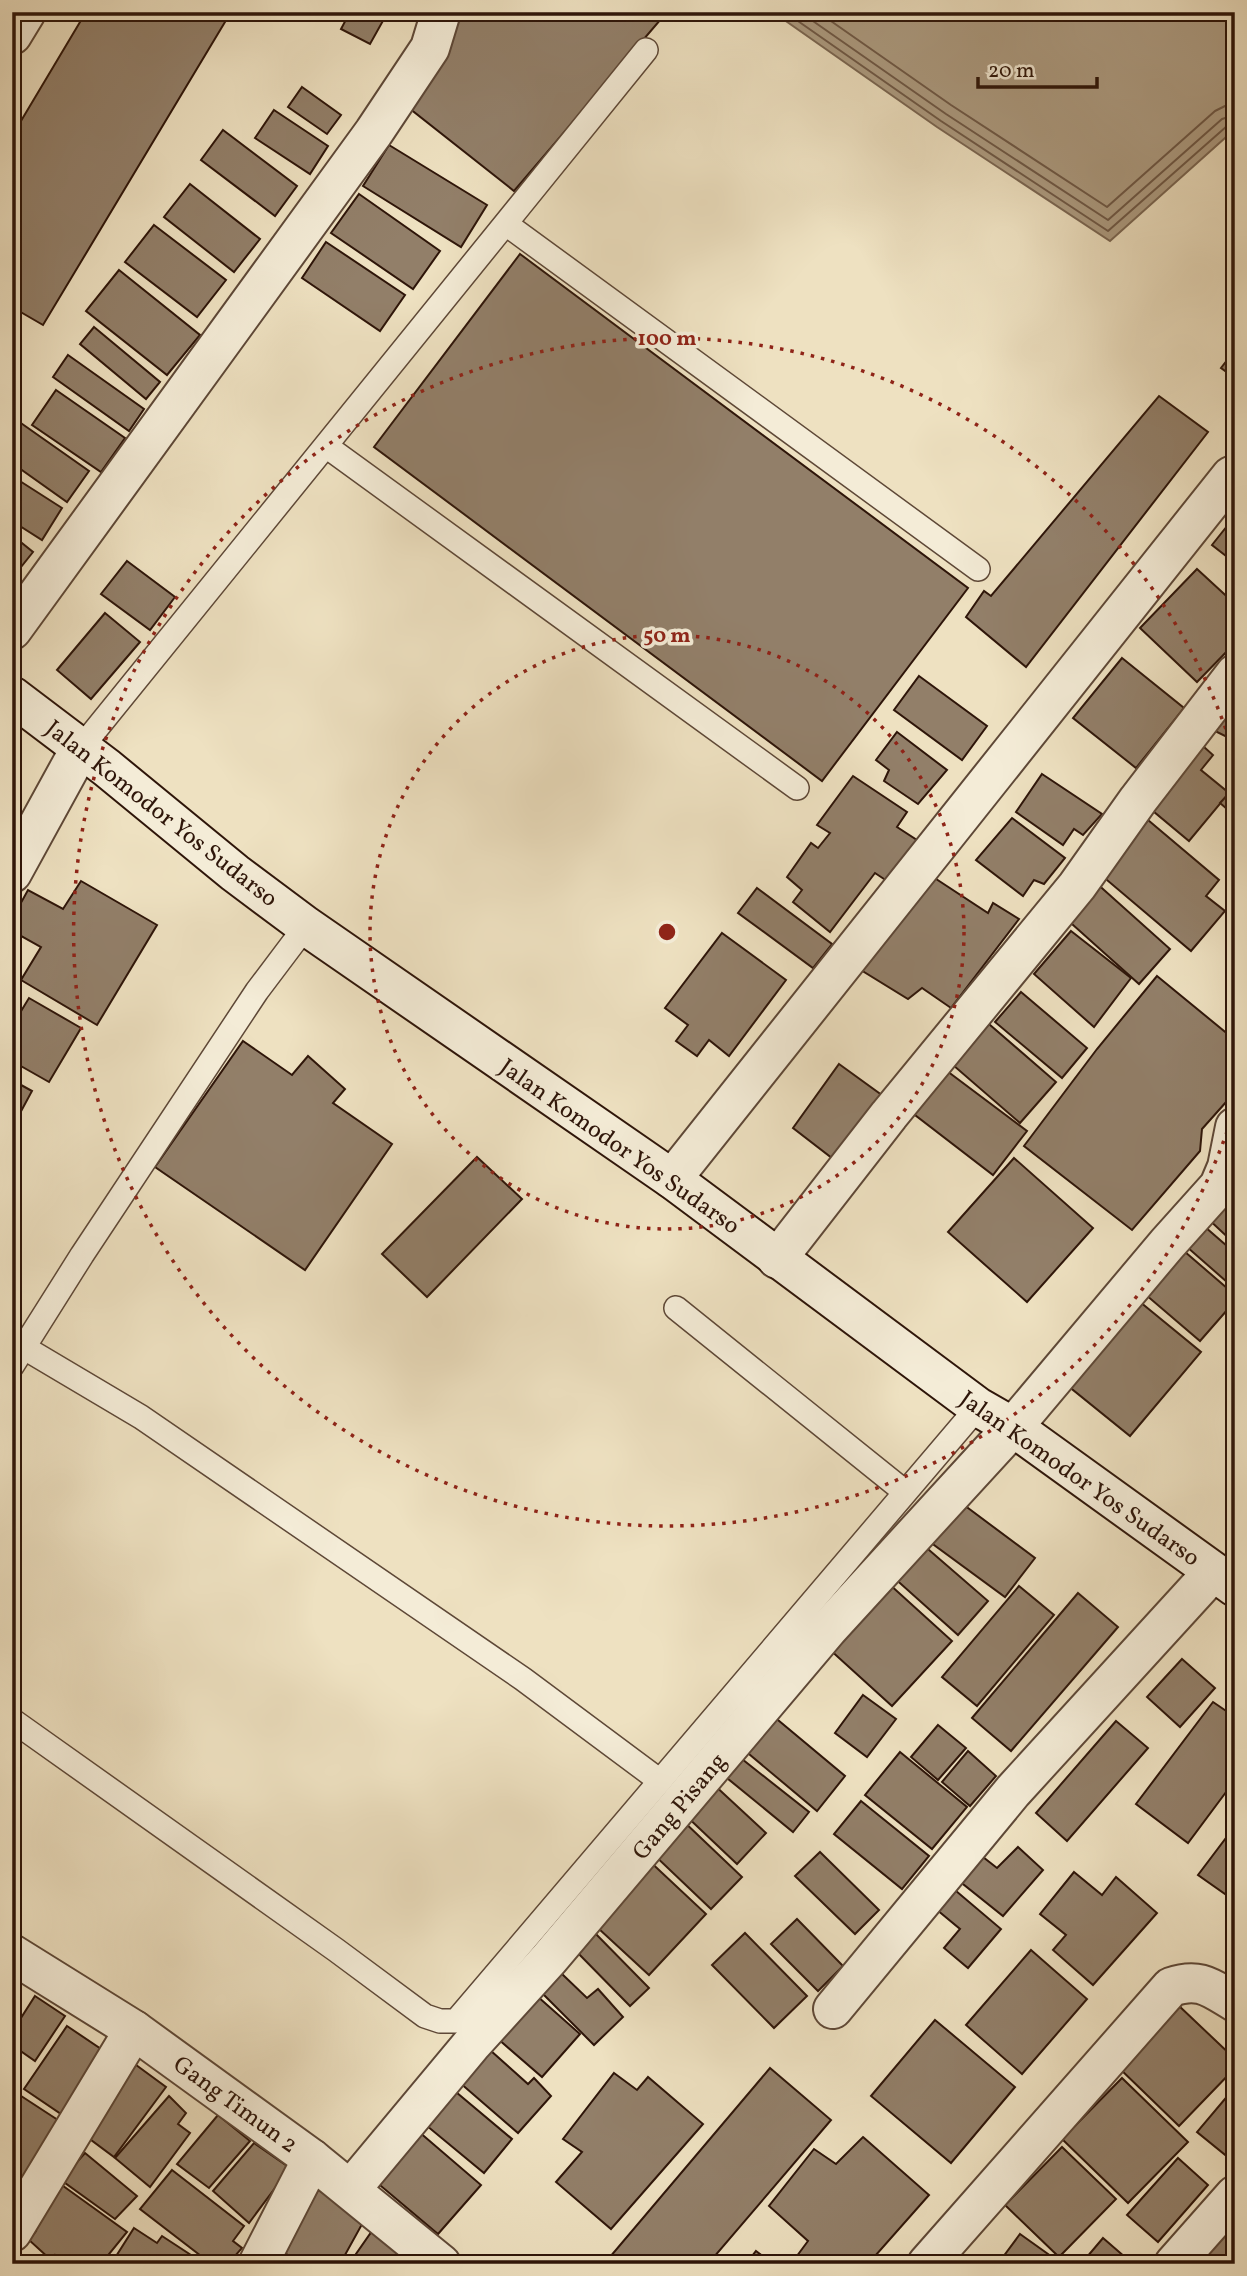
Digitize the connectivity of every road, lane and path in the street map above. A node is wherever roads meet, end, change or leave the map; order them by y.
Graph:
1 (26, 12) edge
2 (441, 12) edge
3 (12, 35) edge
4 (646, 50) dead end
5 (506, 224) junction
6 (326, 446) junction
7 (1231, 476) dead end
8 (978, 569) dead end
9 (12, 630) edge
10 (1235, 674) edge
11 (12, 696) edge
12 (80, 749) junction
13 (797, 788) dead end
14 (12, 873) edge
15 (303, 931) junction
16 (1235, 1127) edge
17 (672, 1178) junction
18 (777, 1259) junction
19 (676, 1308) dead end
20 (18, 1356) edge
21 (968, 1418) junction
22 (1013, 1427) junction
23 (905, 1492) junction
24 (1224, 1580) edge
25 (12, 1720) edge
26 (660, 1781) junction
27 (15, 1962) edge
28 (1235, 2003) edge
29 (833, 2009) dead end
30 (134, 2030) junction
31 (312, 2159) junction
32 (351, 2189) junction
33 (1235, 2195) edge
34 (12, 2232) edge
35 (258, 2264) edge
36 (441, 2264) edge
37 (926, 2264) edge
38 (1174, 2264) edge

1 - 3 street
2 - 9 street
4 - 5 lane
5 - 6 lane
5 - 8 lane
6 - 12 lane
6 - 13 lane
7 - 17 street
10 - 18 street
11 - 12 street, Jalan Komodor Yos Sudarso
12 - 14 street
12 - 15 street, Jalan Komodor Yos Sudarso
15 - 17 street, Jalan Komodor Yos Sudarso
15 - 20 lane
16 - 22 street, Gang Pisang
17 - 18 street, Jalan Komodor Yos Sudarso
18 - 21 street, Jalan Komodor Yos Sudarso
19 - 23 lane
20 - 26 lane
21 - 22 street, Jalan Komodor Yos Sudarso
21 - 23 lane
22 - 24 street, Jalan Komodor Yos Sudarso
22 - 32 street, Gang Pisang
23 - 26 lane
24 - 29 street
25 - 26 lane
27 - 30 street, Gang Timun 2
28 - 37 street
30 - 31 street, Gang Timun 2
30 - 34 street
31 - 32 street, Gang Timun 2
31 - 35 street
32 - 36 street, Gang Timun 2
33 - 38 street

